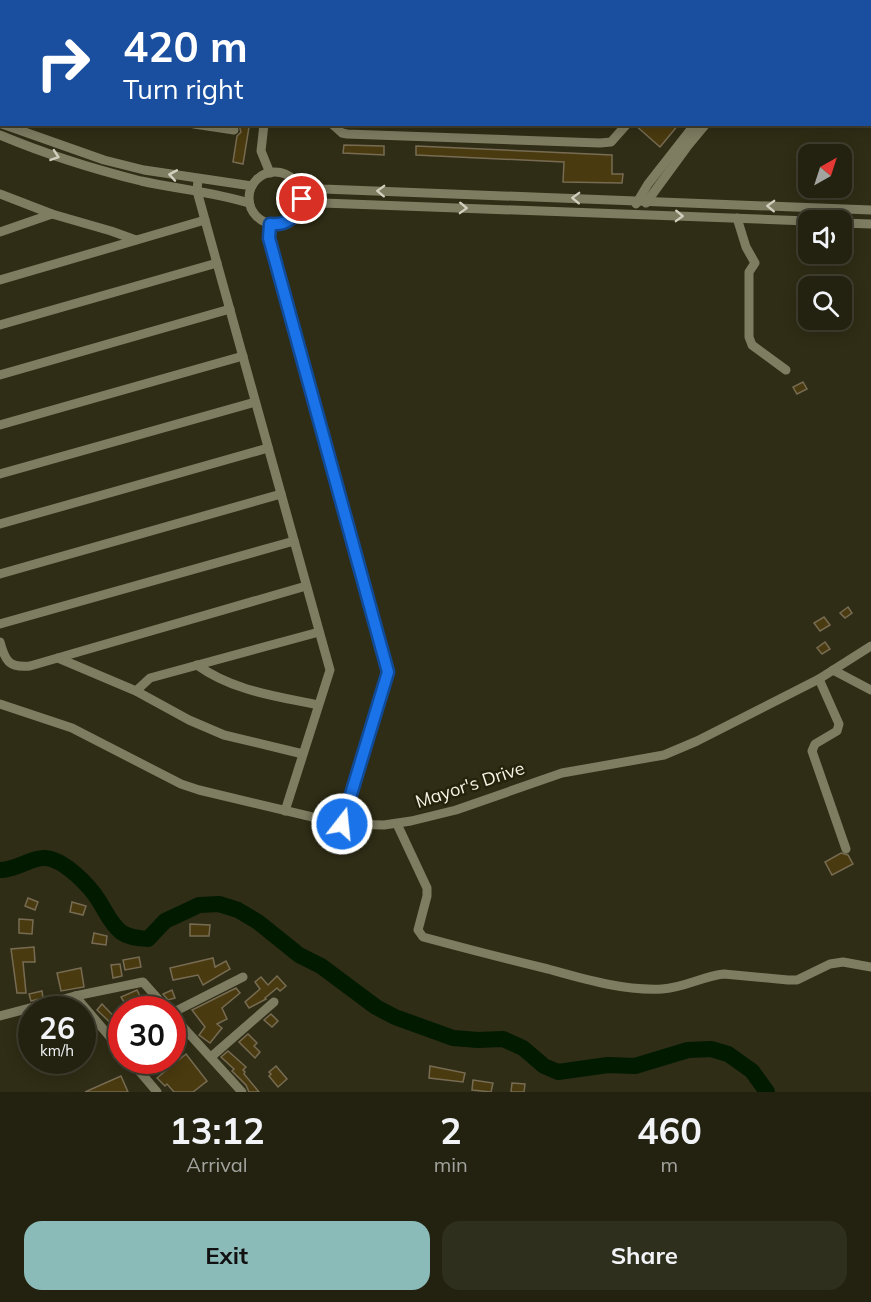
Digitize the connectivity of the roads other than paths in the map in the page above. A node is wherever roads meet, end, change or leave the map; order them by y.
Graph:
1 (7, 126) edge
2 (211, 126) edge
3 (264, 126) edge
4 (625, 126) edge
5 (694, 126) edge
6 (704, 126) edge
7 (334, 127) edge
8 (234, 130) dead end
9 (0, 135) edge
10 (270, 173) junction
11 (198, 180) junction
12 (297, 184) junction
13 (252, 186) junction
14 (197, 191) junction
15 (0, 194) edge
16 (642, 201) junction
17 (249, 203) junction
18 (300, 208) junction
19 (871, 210) edge
20 (52, 214) junction
21 (640, 214) junction
22 (737, 218) junction
23 (205, 220) junction
24 (798, 221) edge
25 (852, 223) edge
26 (270, 224) junction
27 (871, 224) edge
28 (0, 232) edge
29 (135, 240) junction
30 (217, 263) junction
31 (0, 280) edge
32 (230, 309) junction
33 (0, 325) edge
34 (243, 356) junction
35 (786, 370) dead end
36 (0, 375) edge
37 (255, 402) junction
38 (0, 425) edge
39 (268, 448) junction
40 (0, 474) edge
41 (281, 494) junction
42 (0, 524) edge
43 (294, 541) junction
44 (0, 574) edge
45 (306, 586) junction
46 (0, 624) edge
47 (319, 632) junction
48 (0, 642) edge
49 (871, 646) edge
50 (58, 658) junction
51 (197, 665) junction
52 (833, 670) junction
53 (819, 679) junction
54 (871, 690) edge
55 (136, 691) junction
56 (0, 704) edge
57 (318, 705) junction
58 (303, 754) junction
59 (285, 811) junction
60 (342, 824) junction
61 (397, 824) junction
62 (846, 849) dead end
63 (871, 967) edge
64 (243, 977) dead end
65 (75, 996) edge
66 (156, 996) edge
67 (274, 1002) dead end
68 (186, 1007) edge
69 (18, 1011) edge
70 (0, 1016) edge
71 (96, 1021) edge
72 (186, 1029) edge
73 (108, 1035) edge
74 (211, 1057) junction
75 (142, 1074) edge
76 (157, 1092) edge
77 (242, 1092) edge

11 -> 1 street
2 - 8 street
3 - 10 street
4 - 7 street
5 - 16 street
6 - 16 street
9 -> 14 street
10 - 12 street
10 - 13 street
11 - 13 street
11 - 14 street
16 -> 12 street
12 - 18 street
13 - 17 street
14 - 17 street
14 - 23 street
15 - 20 street
19 -> 16 street
16 - 21 street
17 - 26 street
18 -> 21 street
18 - 26 street
20 - 28 street
20 - 29 street
21 -> 22 street
22 - 24 street
22 - 35 street
23 - 29 street
23 - 30 street
25 - 27 street
26 - 60 street
29 - 31 street
30 - 32 street
30 - 33 street
32 - 34 street
32 - 36 street
34 - 37 street
34 - 38 street
37 - 39 street
37 - 40 street
39 - 41 street
39 - 42 street
41 - 43 street
41 - 44 street
43 - 45 street
43 - 46 street
45 - 47 street
45 - 50 street
47 - 51 street
47 - 57 street
48 - 50 street
49 - 52 street, Mayor's Drive
50 - 55 street
51 - 55 street
51 - 57 street
52 - 53 street, Mayor's Drive
52 - 54 street
53 - 61 street, Mayor's Drive
53 - 62 street
55 - 58 street
56 - 59 street, Mayor's Drive
57 - 58 street
58 - 59 street
59 - 60 street, Mayor's Drive
60 - 61 street, Mayor's Drive
61 - 63 street
64 - 68 street
65 - 66 street
67 - 74 street
69 - 70 street
71 - 73 street
72 - 74 street
74 - 77 street
75 - 76 street

